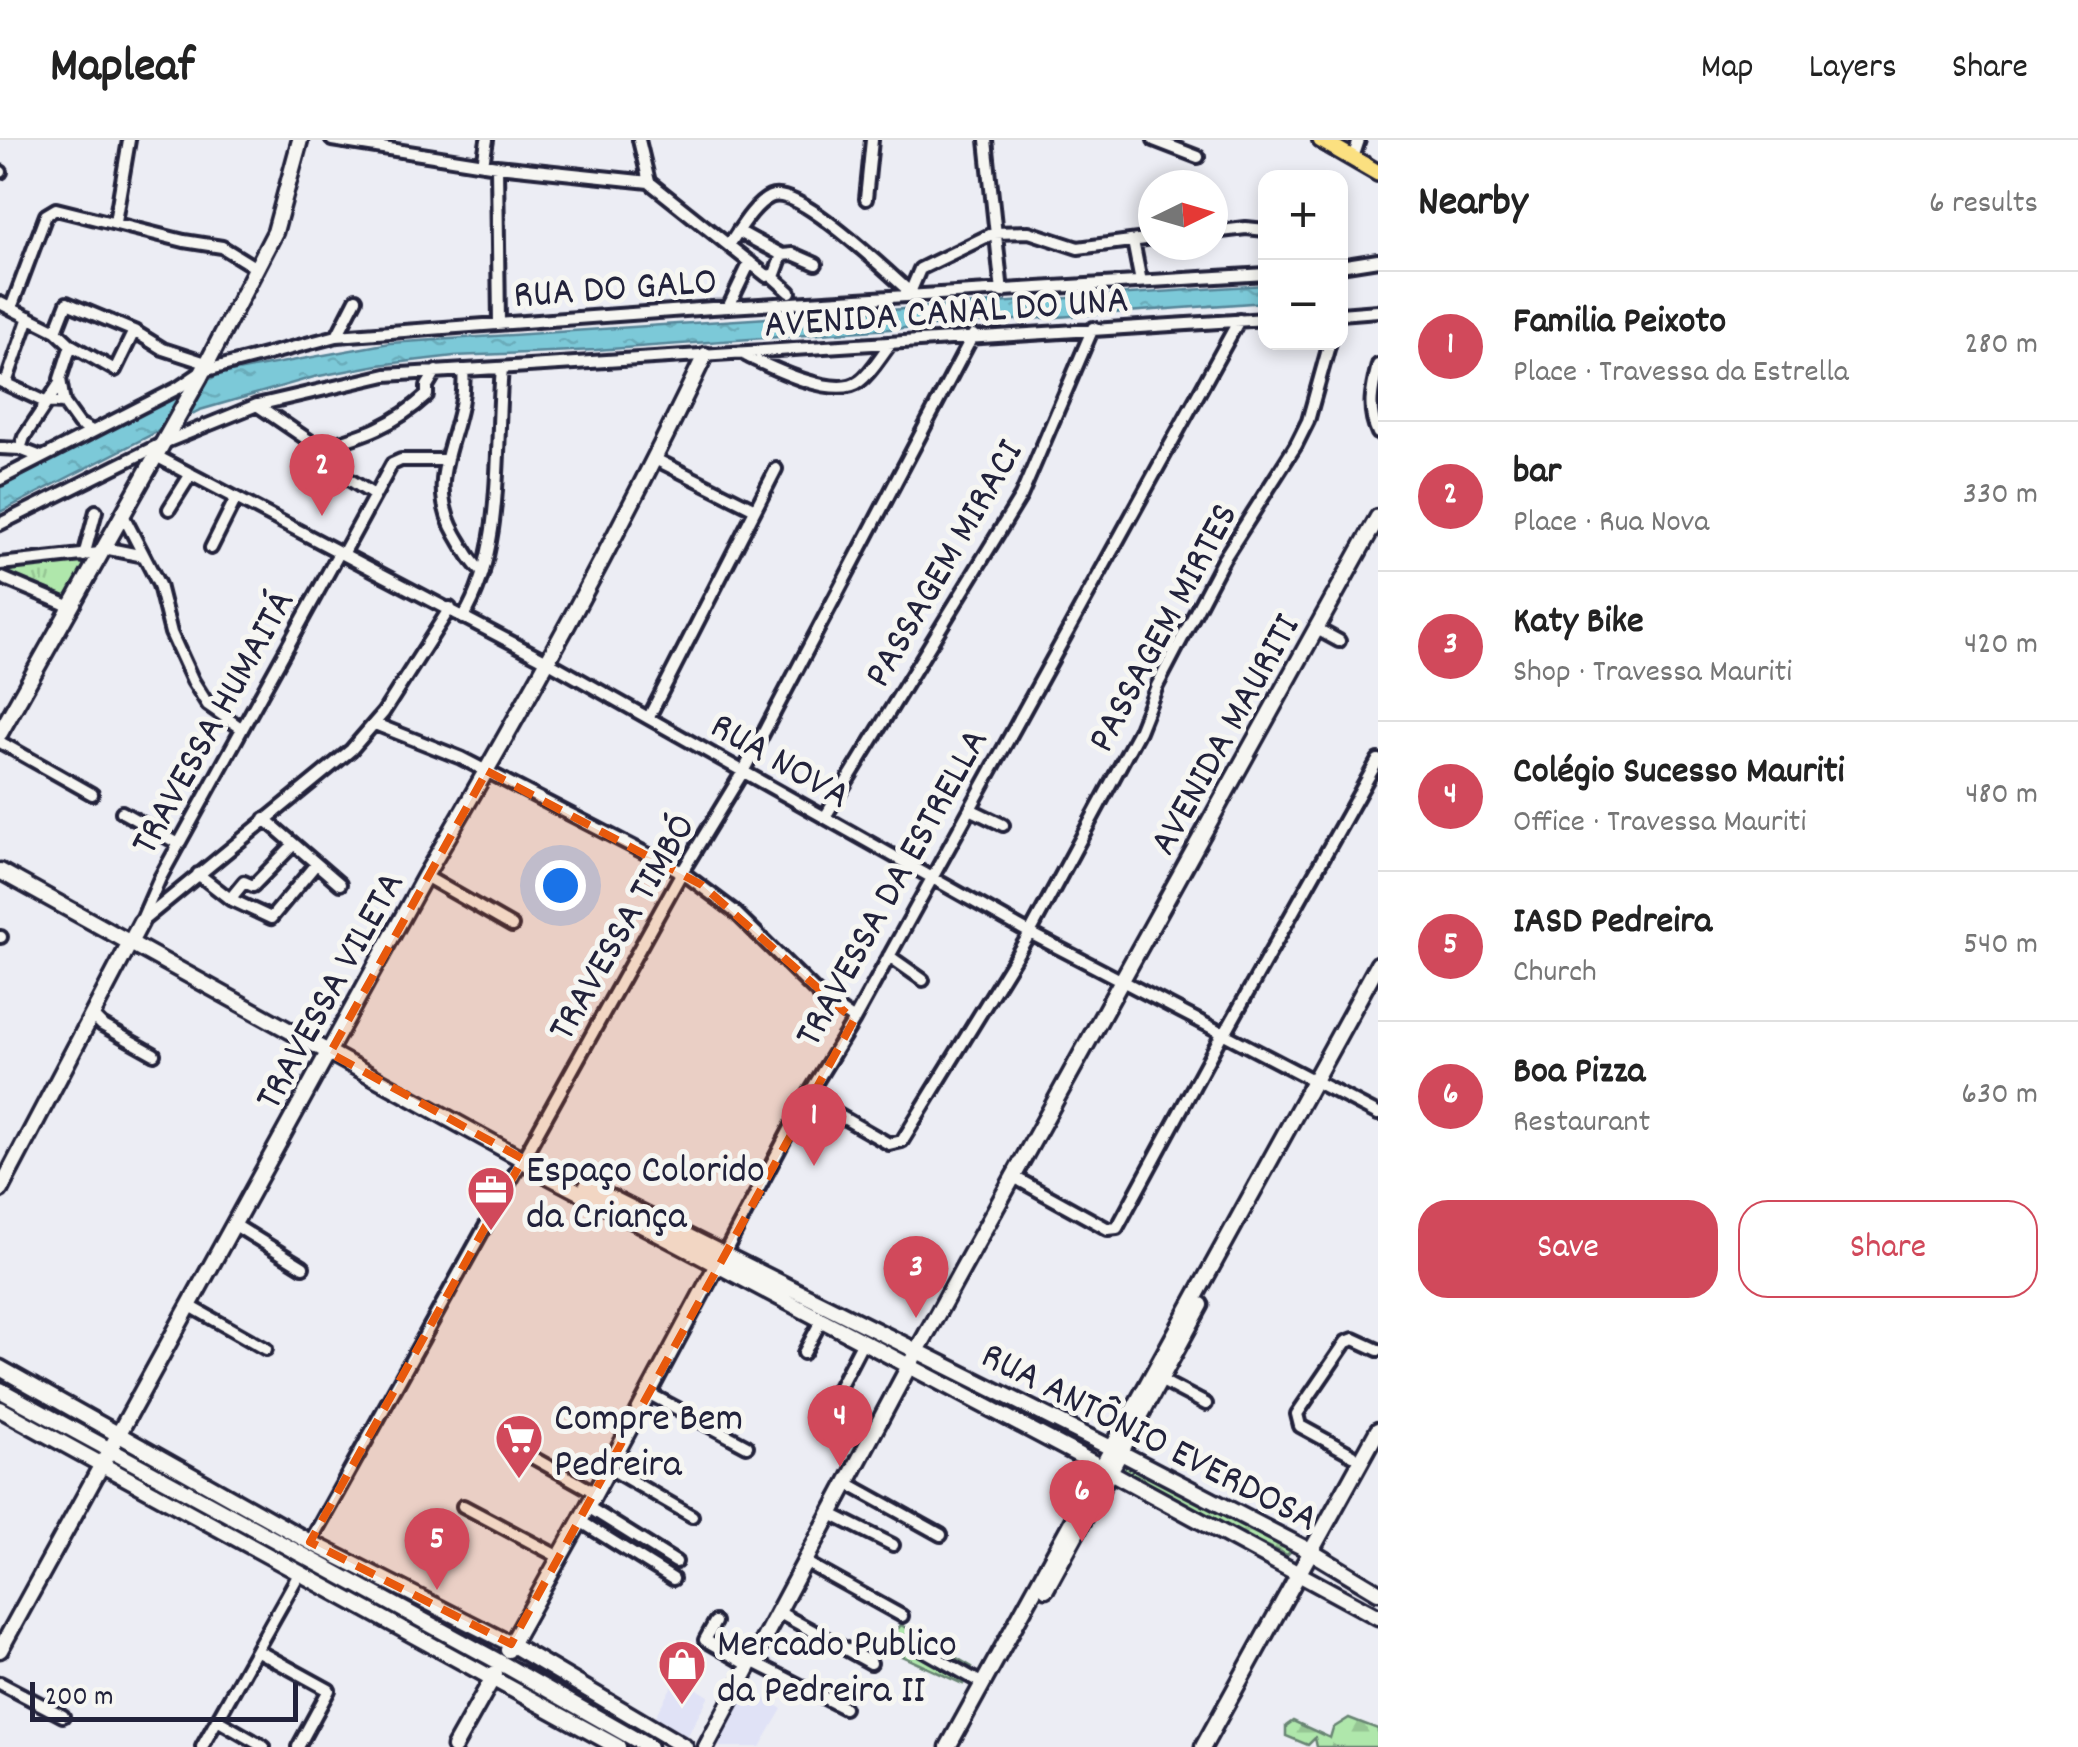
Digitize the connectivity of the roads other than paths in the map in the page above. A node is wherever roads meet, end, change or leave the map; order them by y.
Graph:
1 (129, 140) edge
2 (300, 140) edge
3 (332, 140) edge
4 (487, 140) edge
5 (639, 140) edge
6 (872, 140) edge
7 (970, 140) edge
8 (1154, 140) edge
9 (1321, 140) edge
10 (1359, 140) edge
11 (986, 141) edge
12 (1198, 157) dead end
13 (1352, 158) junction
14 (483, 164) junction
15 (497, 166) junction
16 (1378, 173) edge
17 (650, 182) junction
18 (866, 199) dead end
19 (116, 222) junction
20 (1258, 229) edge
21 (1228, 230) edge
22 (738, 232) junction
23 (994, 234) junction
24 (1138, 240) edge
25 (1133, 241) junction
26 (728, 245) junction
27 (782, 255) junction
28 (1378, 260) edge
29 (750, 262) junction
30 (816, 264) dead end
31 (1348, 265) edge
32 (256, 268) junction
33 (1258, 275) edge
34 (772, 276) junction
35 (1141, 282) junction
36 (790, 292) dead end
37 (1002, 292) junction
38 (81, 293) dead end
39 (910, 294) junction
40 (356, 298) dead end
41 (5, 305) edge
42 (76, 306) junction
43 (730, 306) junction
44 (1378, 311) edge
45 (1348, 313) edge
46 (30, 317) junction
47 (1258, 319) edge
48 (1239, 320) junction
49 (499, 323) junction
50 (1093, 328) junction
51 (134, 330) junction
52 (56, 331) junction
53 (973, 335) junction
54 (337, 336) junction
55 (890, 343) junction
56 (71, 345) junction
57 (785, 350) junction
58 (1328, 350) edge
59 (742, 354) junction
60 (705, 355) junction
61 (1378, 365) edge
62 (502, 368) junction
63 (203, 370) junction
64 (463, 370) junction
65 (436, 371) junction
66 (786, 372) junction
67 (3, 382) edge
68 (60, 383) junction
69 (45, 402) junction
70 (64, 403) junction
71 (257, 405) junction
72 (90, 430) junction
73 (1378, 433) edge
74 (163, 444) junction
75 (0, 448) edge
76 (320, 448) junction
77 (20, 449) junction
78 (41, 457) junction
79 (655, 459) junction
80 (444, 460) junction
81 (776, 468) dead end
82 (191, 474) junction
83 (0, 479) edge
84 (374, 495) junction
85 (236, 498) junction
86 (755, 508) junction
87 (169, 509) dead end
88 (96, 511) dead end
89 (123, 514) junction
90 (1378, 517) edge
91 (0, 524) edge
92 (211, 548) dead end
93 (102, 550) junction
94 (341, 553) junction
95 (84, 556) junction
96 (144, 556) junction
97 (0, 564) edge
98 (483, 573) junction
99 (0, 577) edge
100 (69, 606) junction
101 (450, 608) junction
102 (463, 618) junction
103 (1316, 629) junction
104 (1339, 641) dead end
105 (546, 661) junction
106 (649, 717) junction
107 (375, 724) junction
108 (242, 728) junction
109 (0, 733) edge
110 (0, 742) edge
111 (1378, 760) edge
112 (744, 770) junction
113 (487, 771) junction
114 (92, 794) dead end
115 (970, 809) junction
116 (122, 812) dead end
117 (826, 817) junction
118 (264, 819) junction
119 (1002, 825) dead end
120 (179, 844) junction
121 (293, 845) junction
122 (316, 864) junction
123 (0, 872) edge
124 (682, 872) junction
125 (198, 874) junction
126 (425, 876) junction
127 (932, 878) junction
128 (340, 884) dead end
129 (230, 899) junction
130 (140, 922) junction
131 (512, 926) dead end
132 (1030, 933) junction
133 (130, 941) junction
134 (889, 956) junction
135 (1378, 964) edge
136 (923, 980) dead end
137 (1124, 980) junction
138 (1378, 982) edge
139 (92, 1015) junction
140 (854, 1020) junction
141 (1348, 1028) junction
142 (1223, 1034) junction
143 (330, 1052) junction
144 (154, 1054) dead end
145 (1319, 1082) junction
146 (807, 1096) junction
147 (1378, 1114) edge
148 (520, 1157) junction
149 (1012, 1176) junction
150 (0, 1190) edge
151 (234, 1225) junction
152 (720, 1259) junction
153 (303, 1267) dead end
154 (1211, 1278) junction
155 (190, 1306) junction
156 (821, 1320) junction
157 (890, 1338) junction
158 (862, 1342) junction
159 (266, 1349) dead end
160 (1378, 1350) edge
161 (917, 1351) junction
162 (804, 1354) dead end
163 (882, 1354) junction
164 (0, 1368) edge
165 (909, 1368) junction
166 (1160, 1380) junction
167 (0, 1390) edge
168 (648, 1393) junction
169 (832, 1401) dead end
170 (1206, 1404) dead end
171 (0, 1408) edge
172 (1378, 1430) edge
173 (120, 1434) junction
174 (505, 1442) dead end
175 (747, 1446) dead end
176 (110, 1450) junction
177 (1116, 1451) junction
178 (1353, 1454) dead end
179 (101, 1464) junction
180 (609, 1468) junction
181 (1105, 1470) junction
182 (847, 1483) junction
183 (592, 1500) junction
184 (463, 1506) dead end
185 (831, 1514) junction
186 (692, 1516) dead end
187 (580, 1522) junction
188 (941, 1535) dead end
189 (310, 1542) junction
190 (894, 1545) dead end
191 (1310, 1552) junction
192 (561, 1558) junction
193 (676, 1562) dead end
194 (805, 1562) junction
195 (1298, 1572) junction
196 (299, 1574) junction
197 (673, 1579) dead end
198 (1378, 1592) edge
199 (778, 1612) junction
200 (902, 1616) dead end
201 (1378, 1617) edge
202 (715, 1622) dead end
203 (909, 1642) dead end
204 (511, 1644) junction
205 (0, 1650) edge
206 (258, 1651) junction
207 (502, 1663) junction
208 (751, 1663) junction
209 (871, 1663) dead end
210 (995, 1672) junction
211 (493, 1678) junction
212 (0, 1683) edge
213 (983, 1684) junction
214 (844, 1708) dead end
215 (63, 1716) dead end
216 (216, 1720) junction
217 (202, 1747) edge
218 (264, 1747) edge
219 (298, 1747) edge
220 (454, 1747) edge
221 (618, 1747) edge
222 (650, 1747) edge
223 (685, 1747) edge
224 (706, 1747) edge
225 (948, 1747) edge
226 (959, 1747) edge
227 (1203, 1747) edge

1 - 19 street
2 - 32 street
3 - 14 street
4 - 14 street
5 - 17 street
6 - 18 street
7 - 11 street
8 - 12 street
9 - 13 main road
10 - 13 street
11 - 23 street
13 - 16 main road
14 - 15 street
15 - 17 street
15 - 49 street
17 - 26 street
19 - 32 street
19 - 41 street
20 - 21 street
22 - 26 street
22 - 27 street
22 - 39 street
23 - 25 street
23 - 37 street
23 - 39 street
24 - 25 street
25 - 35 street
26 - 29 street
27 - 30 street
27 - 34 street
28 - 31 street
29 - 34 street
29 - 43 street
32 - 63 street
33 - 35 street, RUA DO GALO
34 - 36 street
35 - 37 street, RUA DO GALO
37 - 39 street, RUA DO GALO
38 - 42 street
39 - 43 street, RUA DO GALO
40 - 54 street
41 - 46 street
42 - 51 street
42 - 52 street
43 - 49 street, RUA DO GALO
44 - 45 street
46 - 52 street
46 - 67 street
47 - 48 street, AVENIDA CANAL DO UNA
48 - 50 street, AVENIDA CANAL DO UNA
48 - 115 street, TRAVESSA DA ESTRELLA
49 - 54 street, RUA DO GALO
50 - 53 street, AVENIDA CANAL DO UNA
50 - 117 street, PASSAGEM MIRACI
51 - 56 street
51 - 63 street
52 - 56 street
53 - 55 street, AVENIDA CANAL DO UNA
53 - 112 street, TRAVESSA TIMBÓ
54 - 63 street, RUA DO GALO
55 - 57 street, AVENIDA CANAL DO UNA
55 - 66 street
56 - 68 street
57 - 59 street, AVENIDA CANAL DO UNA
57 - 66 street
58 - 132 street, PASSAGEM MIRTES
59 - 60 street, AVENIDA CANAL DO UNA
59 - 66 street
60 - 62 street, AVENIDA CANAL DO UNA
60 - 79 street, TRAVESSA VILETA
61 - 73 street
62 - 64 street, AVENIDA CANAL DO UNA
62 - 98 street
63 - 72 street, RUA DO GALO
63 - 74 street
64 - 65 street, AVENIDA CANAL DO UNA
64 - 80 street
65 - 71 street, AVENIDA CANAL DO UNA
65 - 76 street
67 - 69 street
68 - 69 street
68 - 70 street
69 - 70 street
69 - 77 street
70 - 72 street
71 - 74 street, AVENIDA CANAL DO UNA
71 - 76 street
72 - 78 street, RUA DO GALO
74 - 82 street, RUA NOVA
74 - 89 street
74 - 91 street, AVENIDA CANAL DO UNA
75 - 77 street
76 - 84 street
77 - 78 street
78 - 83 street, RUA DO GALO
79 - 86 street
79 - 105 street, TRAVESSA VILETA
80 - 84 street, TRAVESSA HUMAITÁ
80 - 98 street
81 - 86 street
82 - 85 street, RUA NOVA
82 - 87 street
84 - 94 street, TRAVESSA HUMAITÁ
85 - 92 street
85 - 94 street, RUA NOVA
86 - 106 street
88 - 95 street
89 - 93 street
89 - 96 street
90 - 103 street, AVENIDA MAURITI
93 - 95 street
93 - 96 street
93 - 100 street
94 - 101 street, RUA NOVA
94 - 108 street, TRAVESSA HUMAITÁ
95 - 97 street
96 - 108 street
98 - 102 street
99 - 100 street
100 - 109 street
101 - 102 street, RUA NOVA
101 - 107 street
102 - 105 street, RUA NOVA
103 - 104 street
103 - 137 street, AVENIDA MAURITI
105 - 106 street, RUA NOVA
105 - 113 street, TRAVESSA VILETA
106 - 112 street, RUA NOVA
107 - 113 street
107 - 118 street
108 - 120 street, TRAVESSA HUMAITÁ
110 - 114 street
111 - 142 street
112 - 117 street, RUA NOVA
112 - 124 street, TRAVESSA TIMBÓ
113 - 124 street
113 - 126 street, TRAVESSA VILETA
115 - 119 street
115 - 127 street, TRAVESSA DA ESTRELLA
116 - 120 street
117 - 127 street, RUA NOVA
118 - 121 street
118 - 125 street
120 - 130 street, TRAVESSA HUMAITÁ
121 - 122 street
121 - 129 street
122 - 128 street
122 - 129 street
123 - 133 street, RUA ANTÔNIO EVERDOSA
124 - 140 street
124 - 148 street, TRAVESSA TIMBÓ
125 - 129 street
125 - 130 street
126 - 131 street
126 - 143 street, TRAVESSA VILETA
127 - 132 street, RUA NOVA
127 - 134 street, TRAVESSA DA ESTRELLA
130 - 133 street
132 - 137 street, RUA NOVA
132 - 146 street, PASSAGEM MIRTES
133 - 139 street
133 - 143 street, RUA ANTÔNIO EVERDOSA
134 - 136 street
134 - 140 street, TRAVESSA DA ESTRELLA
135 - 141 street
137 - 142 street, RUA NOVA
137 - 149 street, AVENIDA MAURITI
138 - 141 street
139 - 144 street
139 - 150 street
140 - 146 street, TRAVESSA DA ESTRELLA
141 - 145 street
142 - 145 street, RUA NOVA
142 - 149 street
143 - 148 street, RUA ANTÔNIO EVERDOSA
143 - 151 street, TRAVESSA VILETA
145 - 147 street, RUA NOVA
145 - 154 street
146 - 152 street, TRAVESSA DA ESTRELLA
148 - 152 street, RUA ANTÔNIO EVERDOSA
148 - 189 street, TRAVESSA TIMBÓ
149 - 161 street, AVENIDA MAURITI
151 - 153 street
151 - 155 street, TRAVESSA VILETA
152 - 156 street, RUA ANTÔNIO EVERDOSA
152 - 157 street, RUA ANTÔNIO EVERDOSA
152 - 168 street, TRAVESSA DA ESTRELLA
154 - 166 street
154 - 177 street
155 - 159 street
155 - 173 street, TRAVESSA VILETA
156 - 158 street, RUA ANTÔNIO EVERDOSA
156 - 162 street
157 - 161 street, RUA ANTÔNIO EVERDOSA
157 - 163 street
158 - 163 street, RUA ANTÔNIO EVERDOSA
158 - 169 street
160 - 178 street
161 - 165 street, AVENIDA MAURITI
161 - 177 street, RUA ANTÔNIO EVERDOSA
163 - 165 street, RUA ANTÔNIO EVERDOSA
164 - 173 street
165 - 181 street, RUA ANTÔNIO EVERDOSA
165 - 182 street, AVENIDA MAURITI
166 - 170 street
166 - 177 street
167 - 176 street
168 - 175 street
168 - 180 street, TRAVESSA DA ESTRELLA
171 - 179 street
172 - 191 street
173 - 176 street, TRAVESSA VILETA
173 - 189 street
174 - 183 street
176 - 179 street, TRAVESSA VILETA
176 - 207 street
177 - 181 street
177 - 191 street, RUA ANTÔNIO EVERDOSA
179 - 196 street
179 - 205 street, TRAVESSA VILETA
180 - 183 street, TRAVESSA DA ESTRELLA
180 - 186 street
181 - 195 street, RUA ANTÔNIO EVERDOSA
181 - 210 street
182 - 185 street, AVENIDA MAURITI
182 - 188 street
183 - 187 street, TRAVESSA DA ESTRELLA
183 - 193 street
184 - 192 street
185 - 190 street
185 - 194 street, AVENIDA MAURITI
187 - 192 street, TRAVESSA DA ESTRELLA
187 - 197 street
189 - 204 street
191 - 195 street
191 - 198 street, RUA ANTÔNIO EVERDOSA
192 - 204 street, TRAVESSA DA ESTRELLA
194 - 199 street, AVENIDA MAURITI
194 - 200 street
195 - 201 street, RUA ANTÔNIO EVERDOSA
195 - 227 street
196 - 206 street
196 - 211 street
199 - 208 street, AVENIDA MAURITI
199 - 209 street
202 - 208 street
203 - 213 street
204 - 207 street, TRAVESSA DA ESTRELLA
204 - 223 street
206 - 216 street
206 - 219 street
207 - 211 street, TRAVESSA DA ESTRELLA
207 - 222 street
208 - 214 street
208 - 224 street, AVENIDA MAURITI
210 - 213 street
210 - 226 street
211 - 220 street, TRAVESSA DA ESTRELLA
211 - 221 street
212 - 215 street
213 - 225 street
216 - 217 street
216 - 218 street

